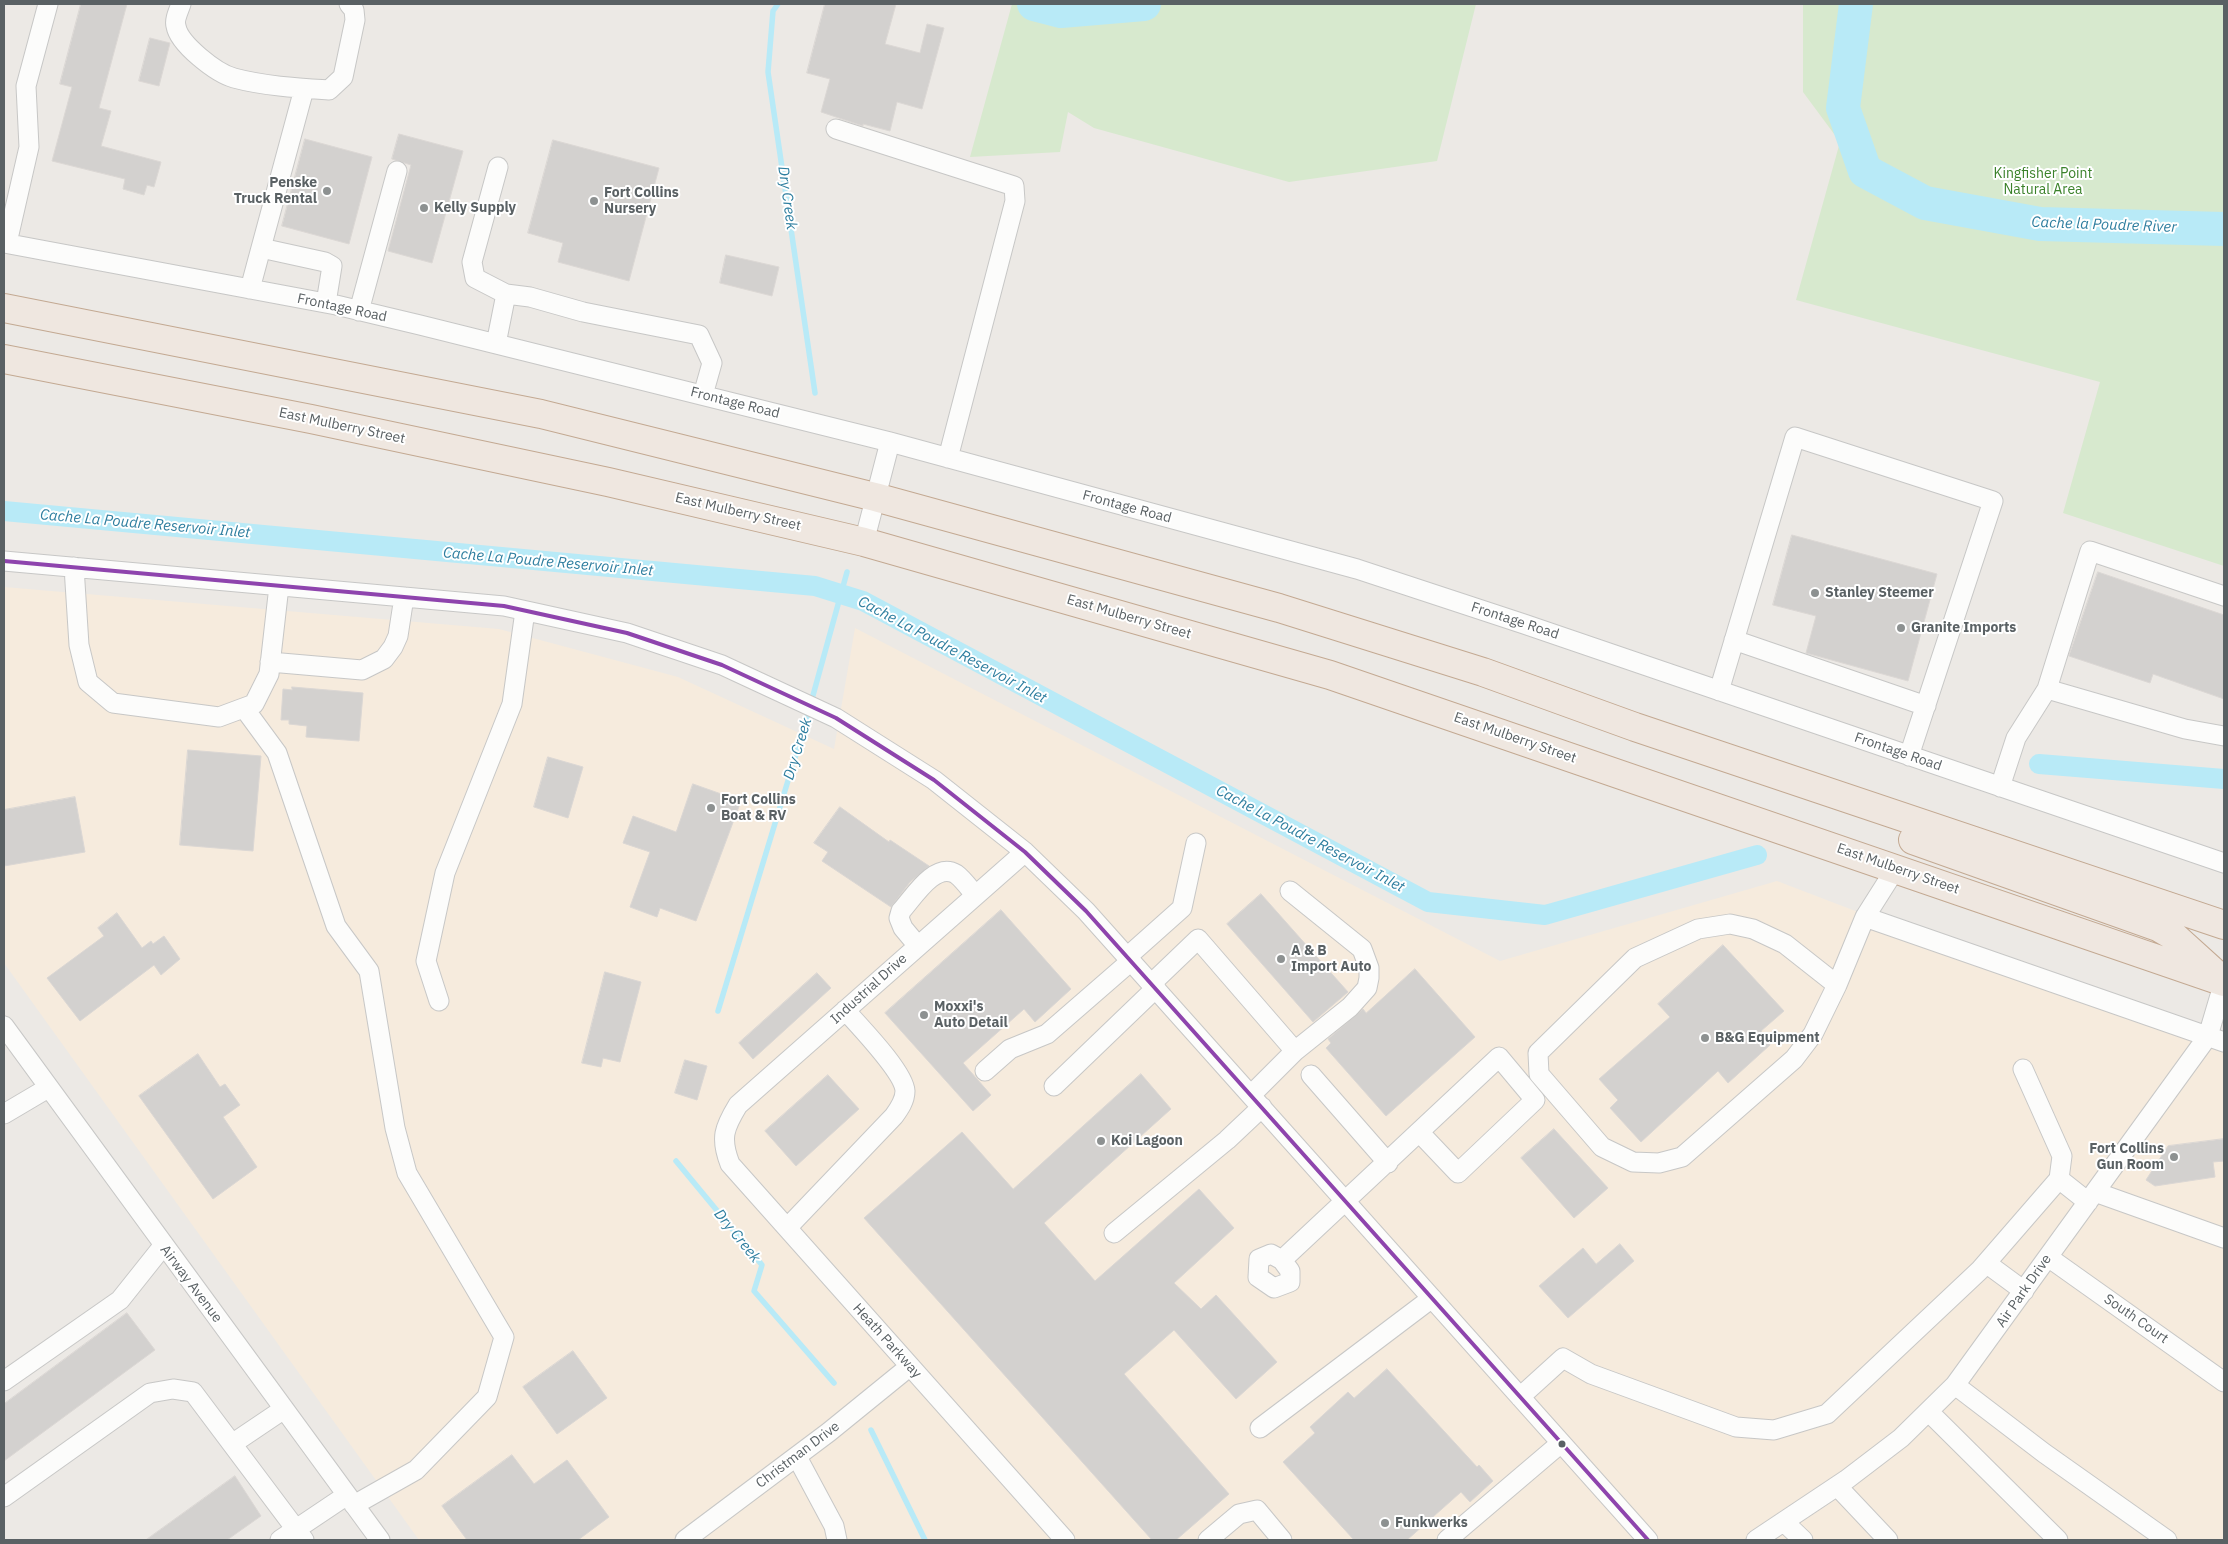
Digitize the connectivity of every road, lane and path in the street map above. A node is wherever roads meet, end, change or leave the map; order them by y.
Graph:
1 (48, 4) edge
2 (181, 4) edge
3 (349, 4) edge
4 (304, 89) junction
5 (836, 129) dead end
6 (498, 167) dead end
7 (397, 172) dead end
8 (6, 243) edge
9 (261, 248) junction
10 (250, 289) junction
11 (506, 294) junction
12 (326, 303) junction
13 (4, 308) edge
14 (359, 311) junction
15 (496, 344) junction
16 (4, 359) edge
17 (703, 395) junction
18 (890, 442) junction
19 (948, 458) junction
20 (875, 497) junction
21 (864, 542) junction
22 (4, 560) edge
23 (74, 567) junction
24 (279, 586) junction
25 (2224, 596) edge
26 (404, 597) junction
27 (525, 611) junction
28 (1734, 640) junction
29 (270, 662) junction
30 (2047, 689) junction
31 (1718, 691) junction
32 (1926, 706) junction
33 (244, 708) junction
34 (1635, 727) junction
35 (2224, 736) edge
36 (1909, 756) junction
37 (2000, 787) junction
38 (1196, 843) dead end
39 (1024, 852) junction
40 (2224, 863) edge
41 (1896, 868) junction
42 (1290, 891) dead end
43 (975, 895) junction
44 (1865, 917) junction
45 (2224, 925) edge
46 (918, 946) junction
47 (1129, 959) junction
48 (2224, 982) edge
49 (1838, 985) junction
50 (1153, 986) junction
51 (439, 1002) dead end
52 (846, 1010) junction
53 (4, 1026) edge
54 (2216, 1039) edge
55 (1295, 1051) junction
56 (2023, 1070) dead end
57 (985, 1071) dead end
58 (1311, 1076) dead end
59 (1054, 1086) dead end
60 (48, 1088) junction
61 (1256, 1101) junction
62 (4, 1114) edge
63 (1420, 1133) junction
64 (724, 1135) joint
65 (1388, 1163) junction
66 (2059, 1179) junction
67 (2092, 1197) junction
68 (1346, 1202) junction
69 (787, 1228) junction
70 (1114, 1233) dead end
71 (2224, 1238) edge
72 (163, 1246) junction
73 (2048, 1257) junction
74 (1282, 1260) dead end
75 (1986, 1263) junction
76 (2024, 1291) junction
77 (1432, 1298) junction
78 (909, 1367) junction
79 (5, 1379) edge
80 (2224, 1382) edge
81 (1955, 1385) junction
82 (1520, 1397) junction
83 (284, 1410) junction
84 (1929, 1412) junction
85 (1260, 1428) dead end
86 (1561, 1443) junction
87 (232, 1444) junction
88 (796, 1457) junction
89 (1837, 1486) junction
90 (4, 1497) edge
91 (350, 1500) junction
92 (1784, 1522) junction
93 (300, 1535) edge
94 (2048, 1537) edge
95 (280, 1540) edge
96 (380, 1540) edge
97 (685, 1540) edge
98 (837, 1540) edge
99 (1064, 1540) edge
100 (1208, 1540) edge
101 (1282, 1540) edge
102 (1447, 1540) edge
103 (1648, 1540) edge
104 (1756, 1540) edge
105 (1803, 1540) edge
106 (1888, 1540) edge
107 (2167, 1540) edge

1 - 8 street
2 - 4 street
3 - 4 street
4 - 9 street
5 - 19 street
6 - 11 street
7 - 14 street
8 - 10 street, Frontage Road
9 - 10 street
9 - 12 street
10 - 12 street, Frontage Road
11 - 15 street
11 - 17 street
12 - 14 street, Frontage Road
13 - 20 highway
14 - 15 street, Frontage Road
15 - 17 street, Frontage Road
16 - 21 highway, East Mulberry Street
17 - 18 street, Frontage Road
18 - 19 street, Frontage Road
18 - 20 street
19 - 31 street, Frontage Road
20 - 21 street
20 - 34 highway
21 - 41 highway, East Mulberry Street
22 - 23 street
23 - 24 street
23 - 33 street
24 - 26 street
24 - 29 street
25 - 30 street
26 - 27 street
26 - 29 street
27 - 39 street
27 - 51 street
28 - 31 street
28 - 32 street
28 - 32 street
29 - 33 street
30 - 35 street
30 - 37 street
31 - 36 street, Frontage Road
32 - 36 street
33 - 91 street
34 - 45 highway
34 - 48 highway
36 - 37 street, Frontage Road
37 - 40 street, Frontage Road
38 - 47 street
39 - 43 street, Industrial Drive
39 - 47 street
41 - 44 street
41 - 48 highway, East Mulberry Street
42 - 55 street
43 - 46 street, Industrial Drive
43 - 46 street
44 - 49 street
44 - 54 street
46 - 52 street, Industrial Drive
47 - 50 street
47 - 57 street
48 - 54 street, Air Park Drive
49 - 49 street
50 - 55 street
50 - 59 street
50 - 61 street
52 - 64 street, Industrial Drive
52 - 69 street
53 - 60 street, Airway Avenue
54 - 67 street, Air Park Drive
55 - 61 street
56 - 66 street
58 - 65 street
60 - 62 street
60 - 72 street, Airway Avenue
61 - 68 street
61 - 70 street
63 - 63 street
63 - 65 street
64 - 69 street, Heath Parkway
65 - 68 street
66 - 67 street
66 - 75 street
67 - 71 street
67 - 73 street, Air Park Drive
68 - 74 street
68 - 77 street
69 - 78 street, Heath Parkway
72 - 79 street
72 - 83 street, Airway Avenue
73 - 76 street, Air Park Drive
73 - 80 street, South Court
75 - 76 street
75 - 82 street
76 - 81 street, Air Park Drive
77 - 82 street
77 - 85 street
78 - 88 street, Christman Drive
78 - 99 street, Heath Parkway
81 - 84 street, Air Park Drive
81 - 107 street
82 - 86 street
83 - 87 street
83 - 91 street, Airway Avenue
84 - 89 street, Air Park Drive
84 - 94 street
86 - 102 street
86 - 103 street
87 - 90 street
87 - 93 street
88 - 97 street, Christman Drive
88 - 98 street
89 - 92 street, Air Park Drive
89 - 106 street
91 - 93 street
91 - 96 street, Airway Avenue
92 - 104 street, Air Park Drive
92 - 105 street
93 - 95 street
100 - 101 street

